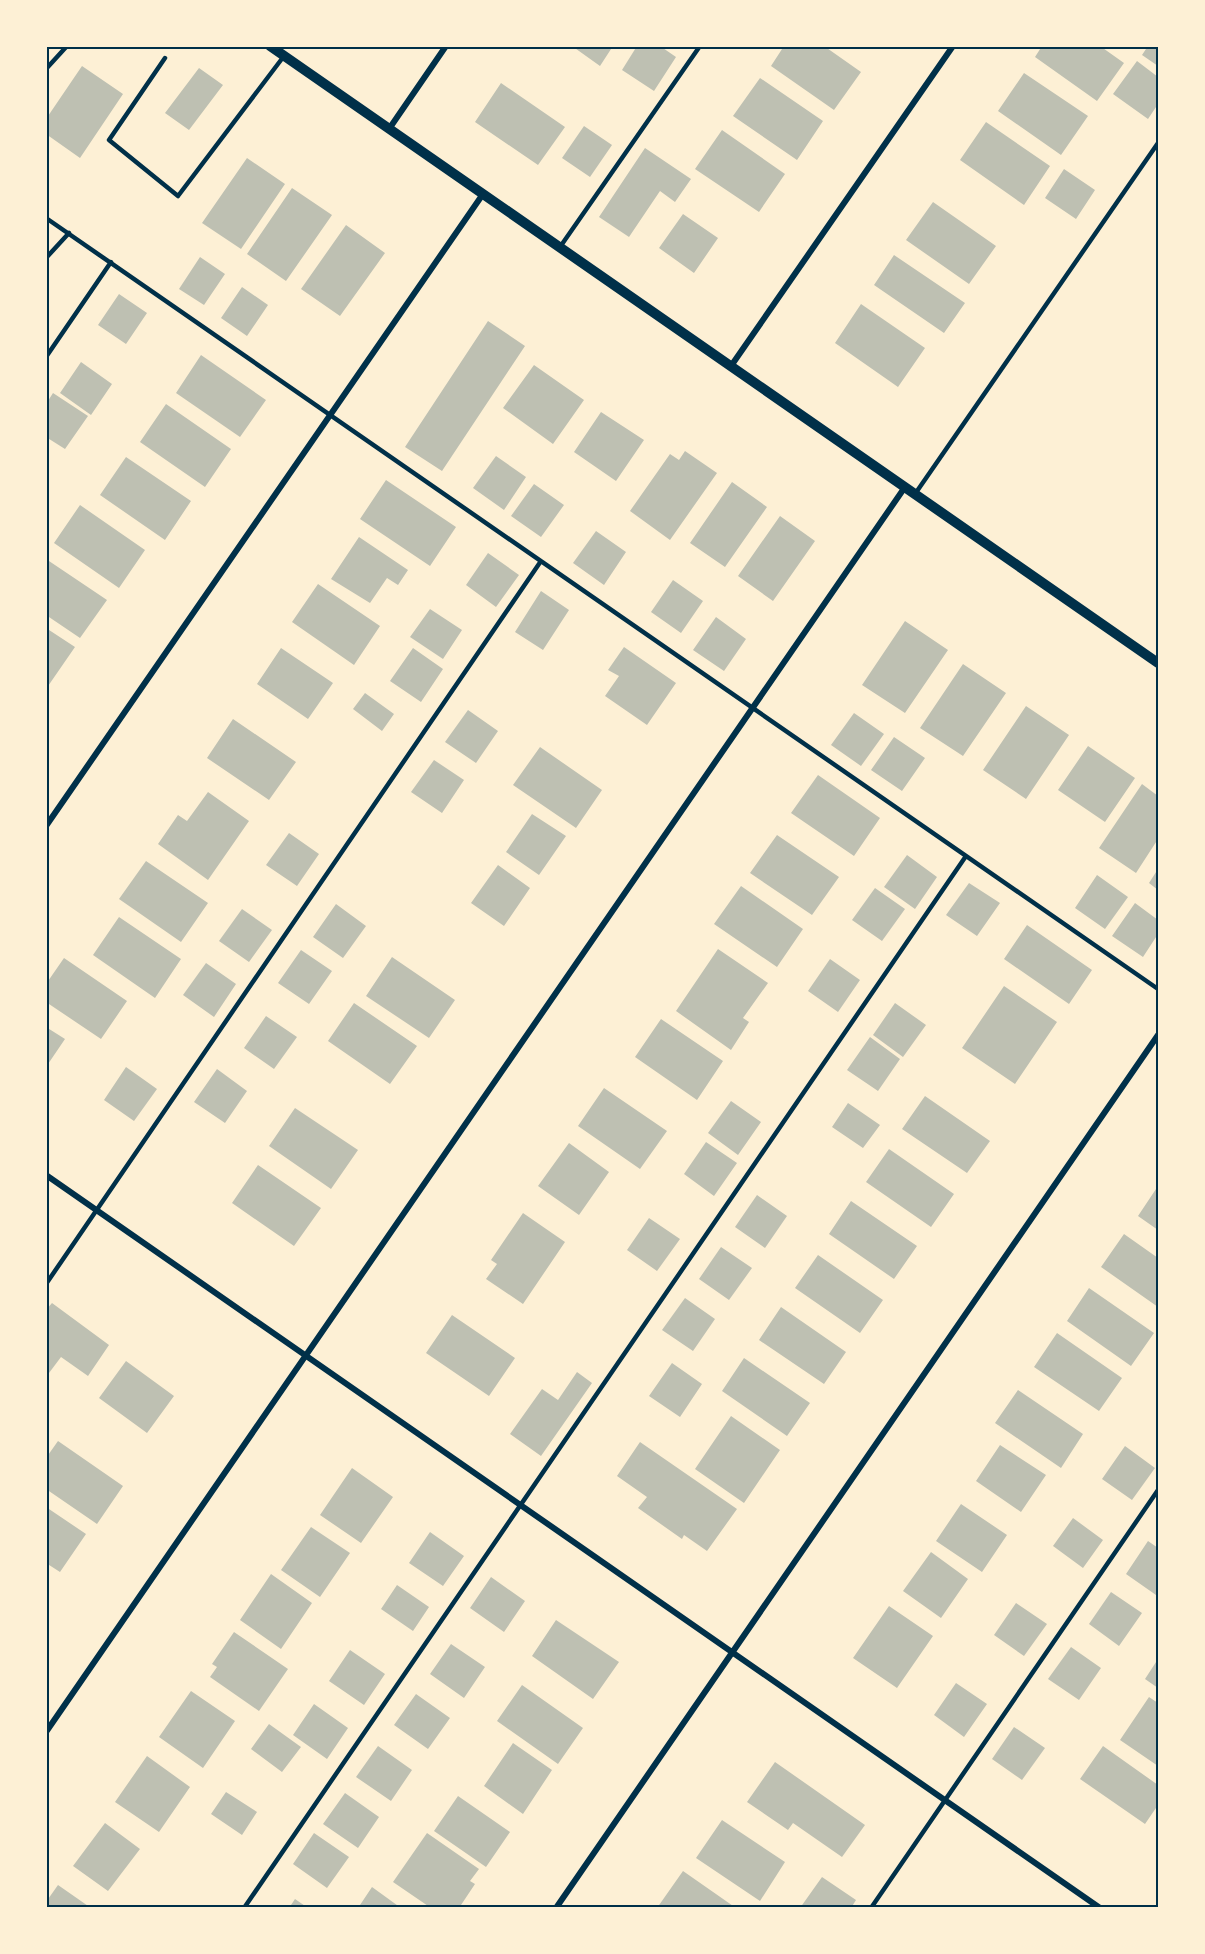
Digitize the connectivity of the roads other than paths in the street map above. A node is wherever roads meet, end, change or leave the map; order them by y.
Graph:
1 (67, 46) edge
2 (270, 46) edge
3 (446, 46) edge
4 (700, 46) edge
5 (953, 46) edge
6 (284, 56) junction
7 (165, 58) dead end
8 (46, 69) edge
9 (389, 129) junction
10 (1158, 143) edge
11 (483, 194) junction
12 (46, 218) edge
13 (69, 234) junction
14 (560, 247) junction
15 (46, 258) edge
16 (111, 262) junction
17 (46, 357) edge
18 (731, 366) junction
19 (331, 415) junction
20 (905, 487) junction
21 (915, 494) junction
22 (541, 561) junction
23 (1158, 663) edge
24 (753, 708) junction
25 (46, 826) edge
26 (966, 856) junction
27 (1158, 989) edge
28 (1158, 1035) edge
29 (46, 1175) edge
30 (97, 1210) junction
31 (46, 1284) edge
32 (306, 1355) junction
33 (1158, 1490) edge
34 (521, 1505) junction
35 (733, 1652) junction
36 (46, 1732) edge
37 (946, 1801) junction
38 (244, 1908) edge
39 (556, 1908) edge
40 (871, 1908) edge
41 (1100, 1908) edge

1 - 8 lane
2 - 6 street
3 - 9 street
4 - 14 lane
5 - 18 street
6 - 7 lane
6 - 9 street
9 - 11 street
10 - 21 lane
11 - 14 street
11 - 19 street
12 - 13 lane
13 - 15 lane
13 - 16 lane
14 - 18 street
16 - 17 lane
16 - 19 lane
18 - 20 street
19 - 22 lane
19 - 25 street
20 - 21 street
20 - 24 street
21 - 23 street
22 - 24 lane
22 - 30 lane
24 - 26 lane
24 - 32 street
26 - 27 lane
26 - 34 lane
28 - 35 street
29 - 30 street
30 - 31 lane
30 - 32 street
32 - 34 street
32 - 36 street
33 - 37 lane
34 - 35 street
34 - 38 lane
35 - 37 street
35 - 39 street
37 - 40 lane
37 - 41 street

